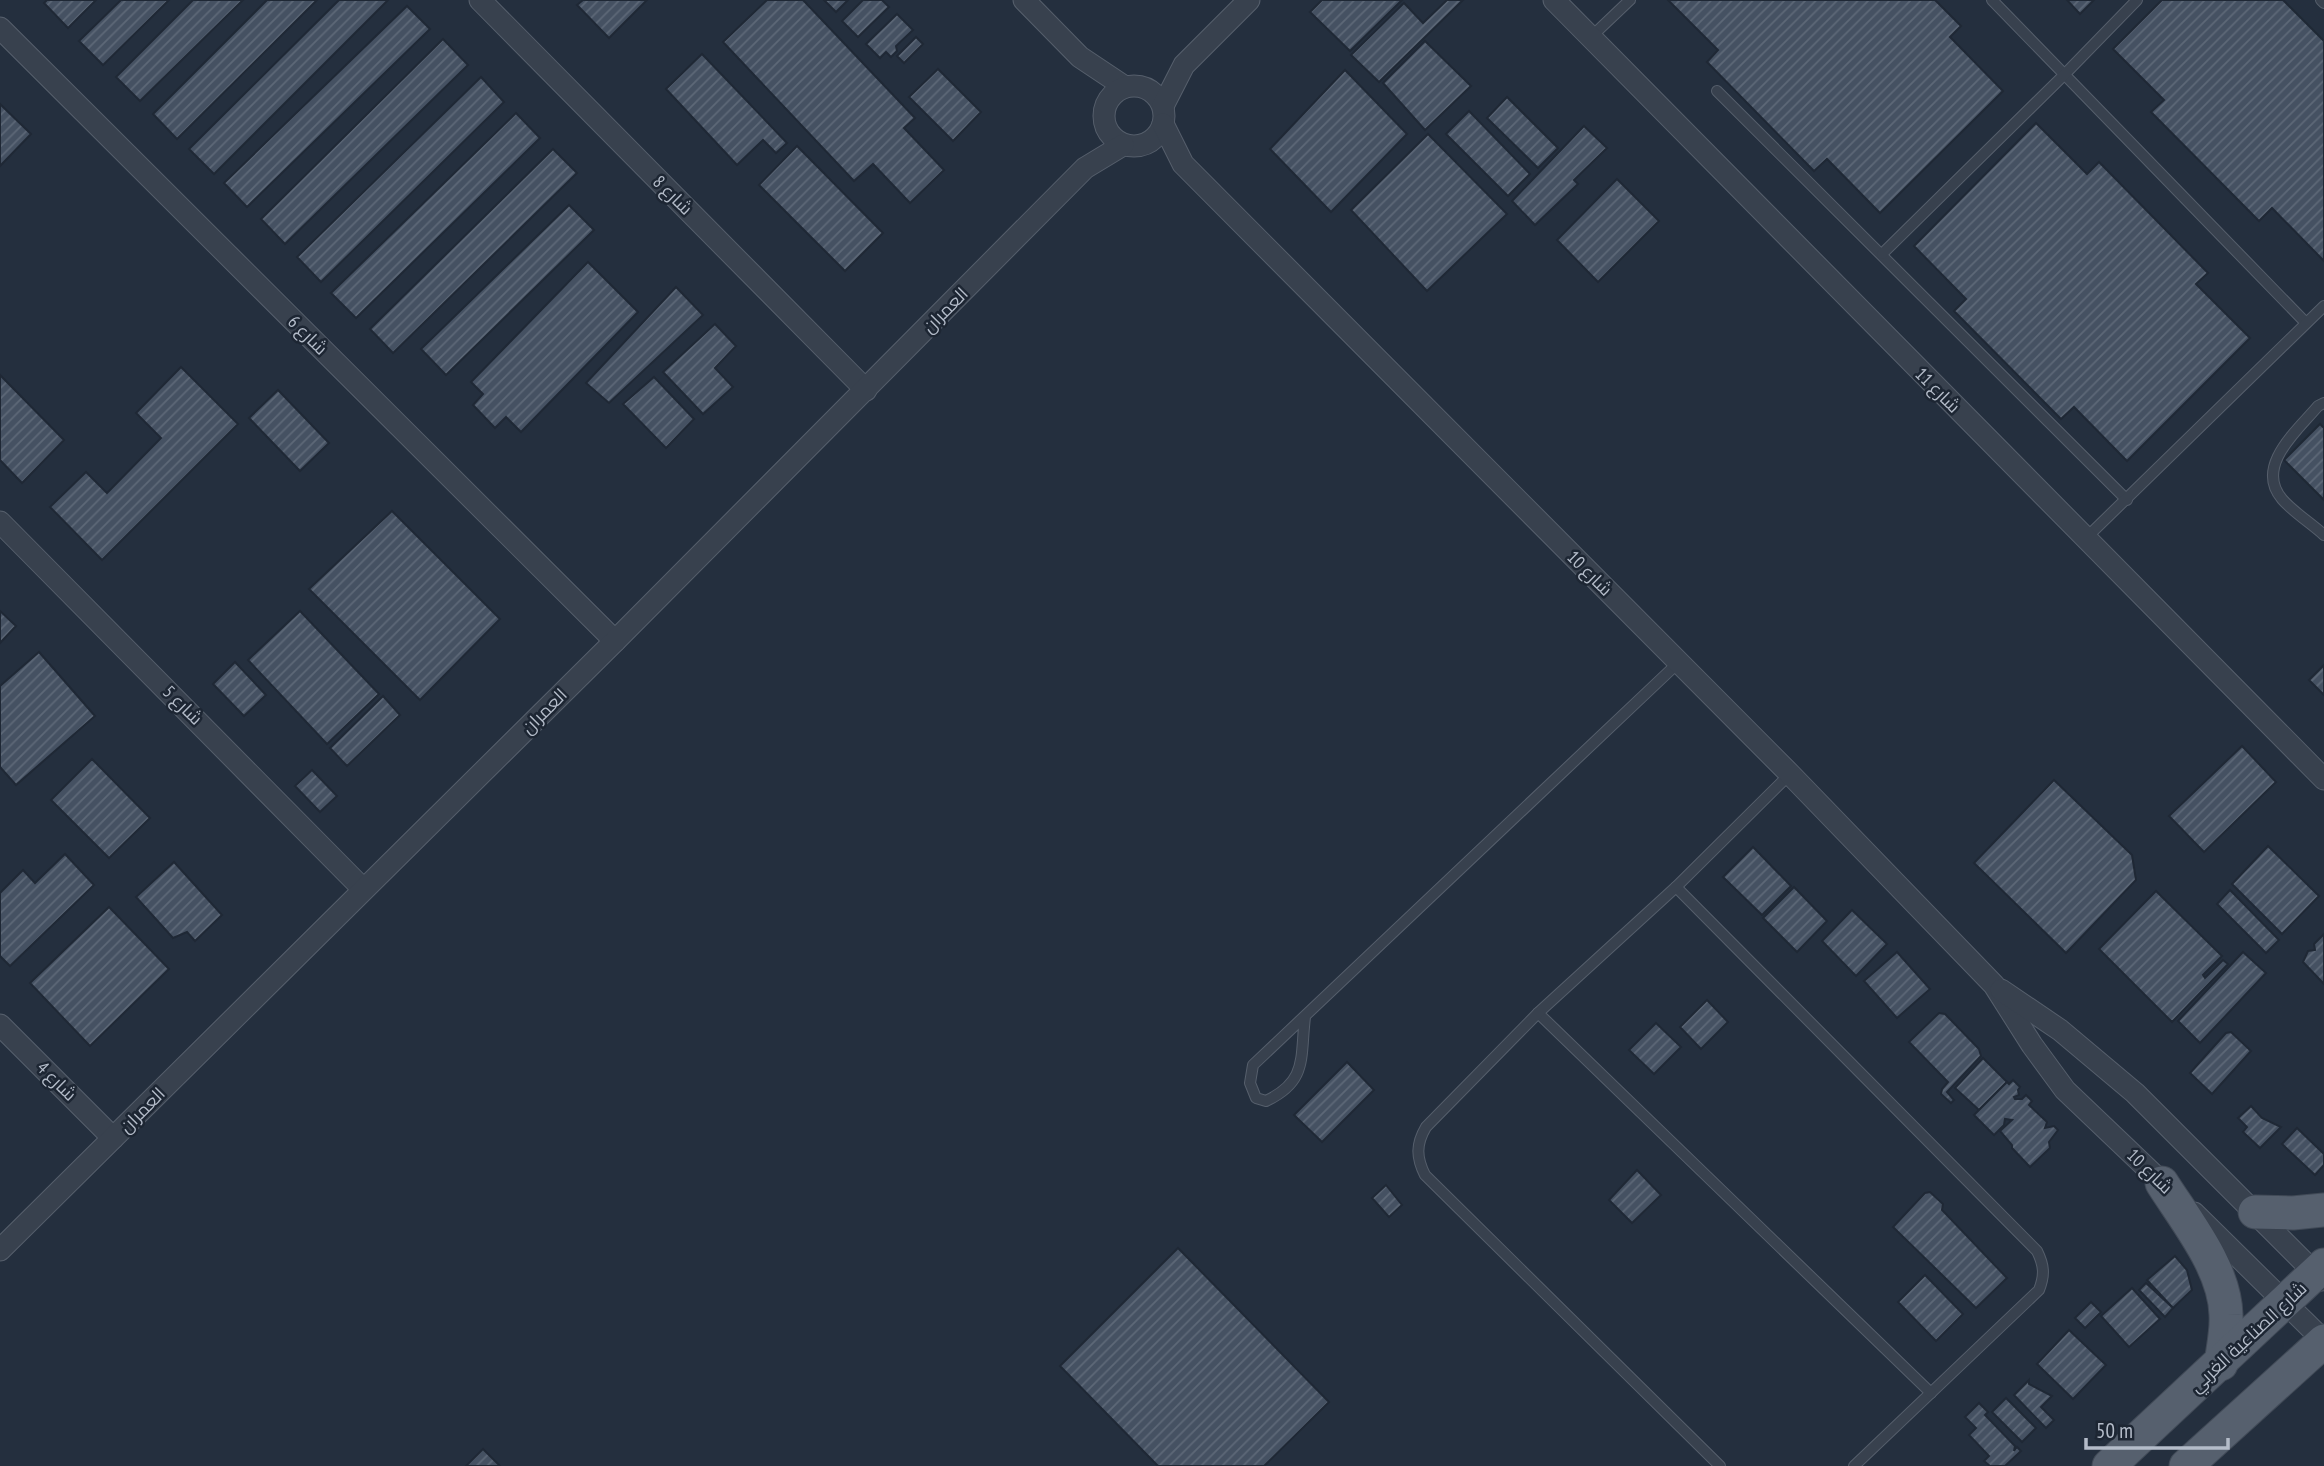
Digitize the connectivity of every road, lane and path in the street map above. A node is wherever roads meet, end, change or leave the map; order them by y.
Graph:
1 (480, 0) edge
2 (1024, 0) edge
3 (1249, 0) edge
4 (1555, 0) edge
5 (1630, 0) edge
6 (1992, 0) edge
7 (2137, 0) edge
8 (0, 29) edge
9 (1590, 38) junction
10 (1080, 57) junction
11 (1184, 65) junction
12 (2064, 75) junction
13 (1133, 87) junction
14 (1717, 91) dead end
15 (1105, 115) junction
16 (1163, 115) junction
17 (1133, 146) junction
18 (1184, 164) junction
19 (1085, 168) junction
20 (1882, 254) junction
21 (2324, 306) edge
22 (2306, 323) junction
23 (866, 390) junction
24 (2324, 402) edge
25 (2127, 499) junction
26 (0, 522) edge
27 (2324, 535) edge
28 (2085, 539) junction
29 (615, 641) junction
30 (1679, 662) junction
31 (1790, 774) junction
32 (2324, 779) edge
33 (1676, 887) junction
34 (363, 889) junction
35 (1994, 985) junction
36 (1538, 1013) junction
37 (1304, 1017) junction
38 (0, 1025) edge
39 (113, 1138) junction
40 (2162, 1182) junction
41 (2324, 1210) edge
42 (2255, 1212) junction
43 (0, 1250) edge
44 (2321, 1273) edge
45 (2286, 1301) junction
46 (2324, 1341) edge
47 (2221, 1364) junction
48 (1931, 1393) junction
49 (1720, 1466) edge
50 (1854, 1466) edge
51 (2109, 1466) edge
52 (2186, 1466) edge

1 - 23 street, شارع 8
2 - 10 street
3 - 11 street
4 - 9 street, شارع 11
5 - 9 lane
6 - 12 lane
7 - 12 lane
8 - 29 street, شارع 6
9 - 28 street, شارع 11
10 - 13 street
10 - 15 street
11 - 13 street
11 - 16 street
12 - 20 lane
12 - 22 lane
13 - 15 street
13 - 16 street
14 - 20 lane
15 - 17 street
15 - 19 street, العمران
16 - 17 street
16 - 18 street, شارع 10
17 - 18 street, شارع 10
17 - 19 street, العمران
18 - 30 street, شارع 10
19 - 23 street, العمران
20 - 25 lane
21 - 22 lane
22 - 25 lane
23 - 29 street, العمران
24 - 27 lane
25 - 28 lane
26 - 34 street, شارع 5
28 - 32 street, شارع 11
29 - 34 street, العمران
30 - 31 street, شارع 10
30 - 37 lane
31 - 33 lane
31 - 35 street, شارع 10
33 - 36 lane
33 - 48 lane
34 - 39 street, العمران
35 - 40 street, شارع 10
35 - 42 street, شارع 10
36 - 48 lane
36 - 49 lane
37 - 37 lane
38 - 39 street, شارع 4
39 - 43 street, العمران
40 - 45 street, شارع 10
40 - 47 main road
41 - 42 main road
42 - 44 street, شارع 10
44 - 45 main road, شارع الصناعية الغربي
45 - 46 street, شارع 10
45 - 47 main road, شارع الصناعية الغربي
46 - 52 main road
47 - 51 main road, شارع الصناعية الغربي
48 - 50 lane

